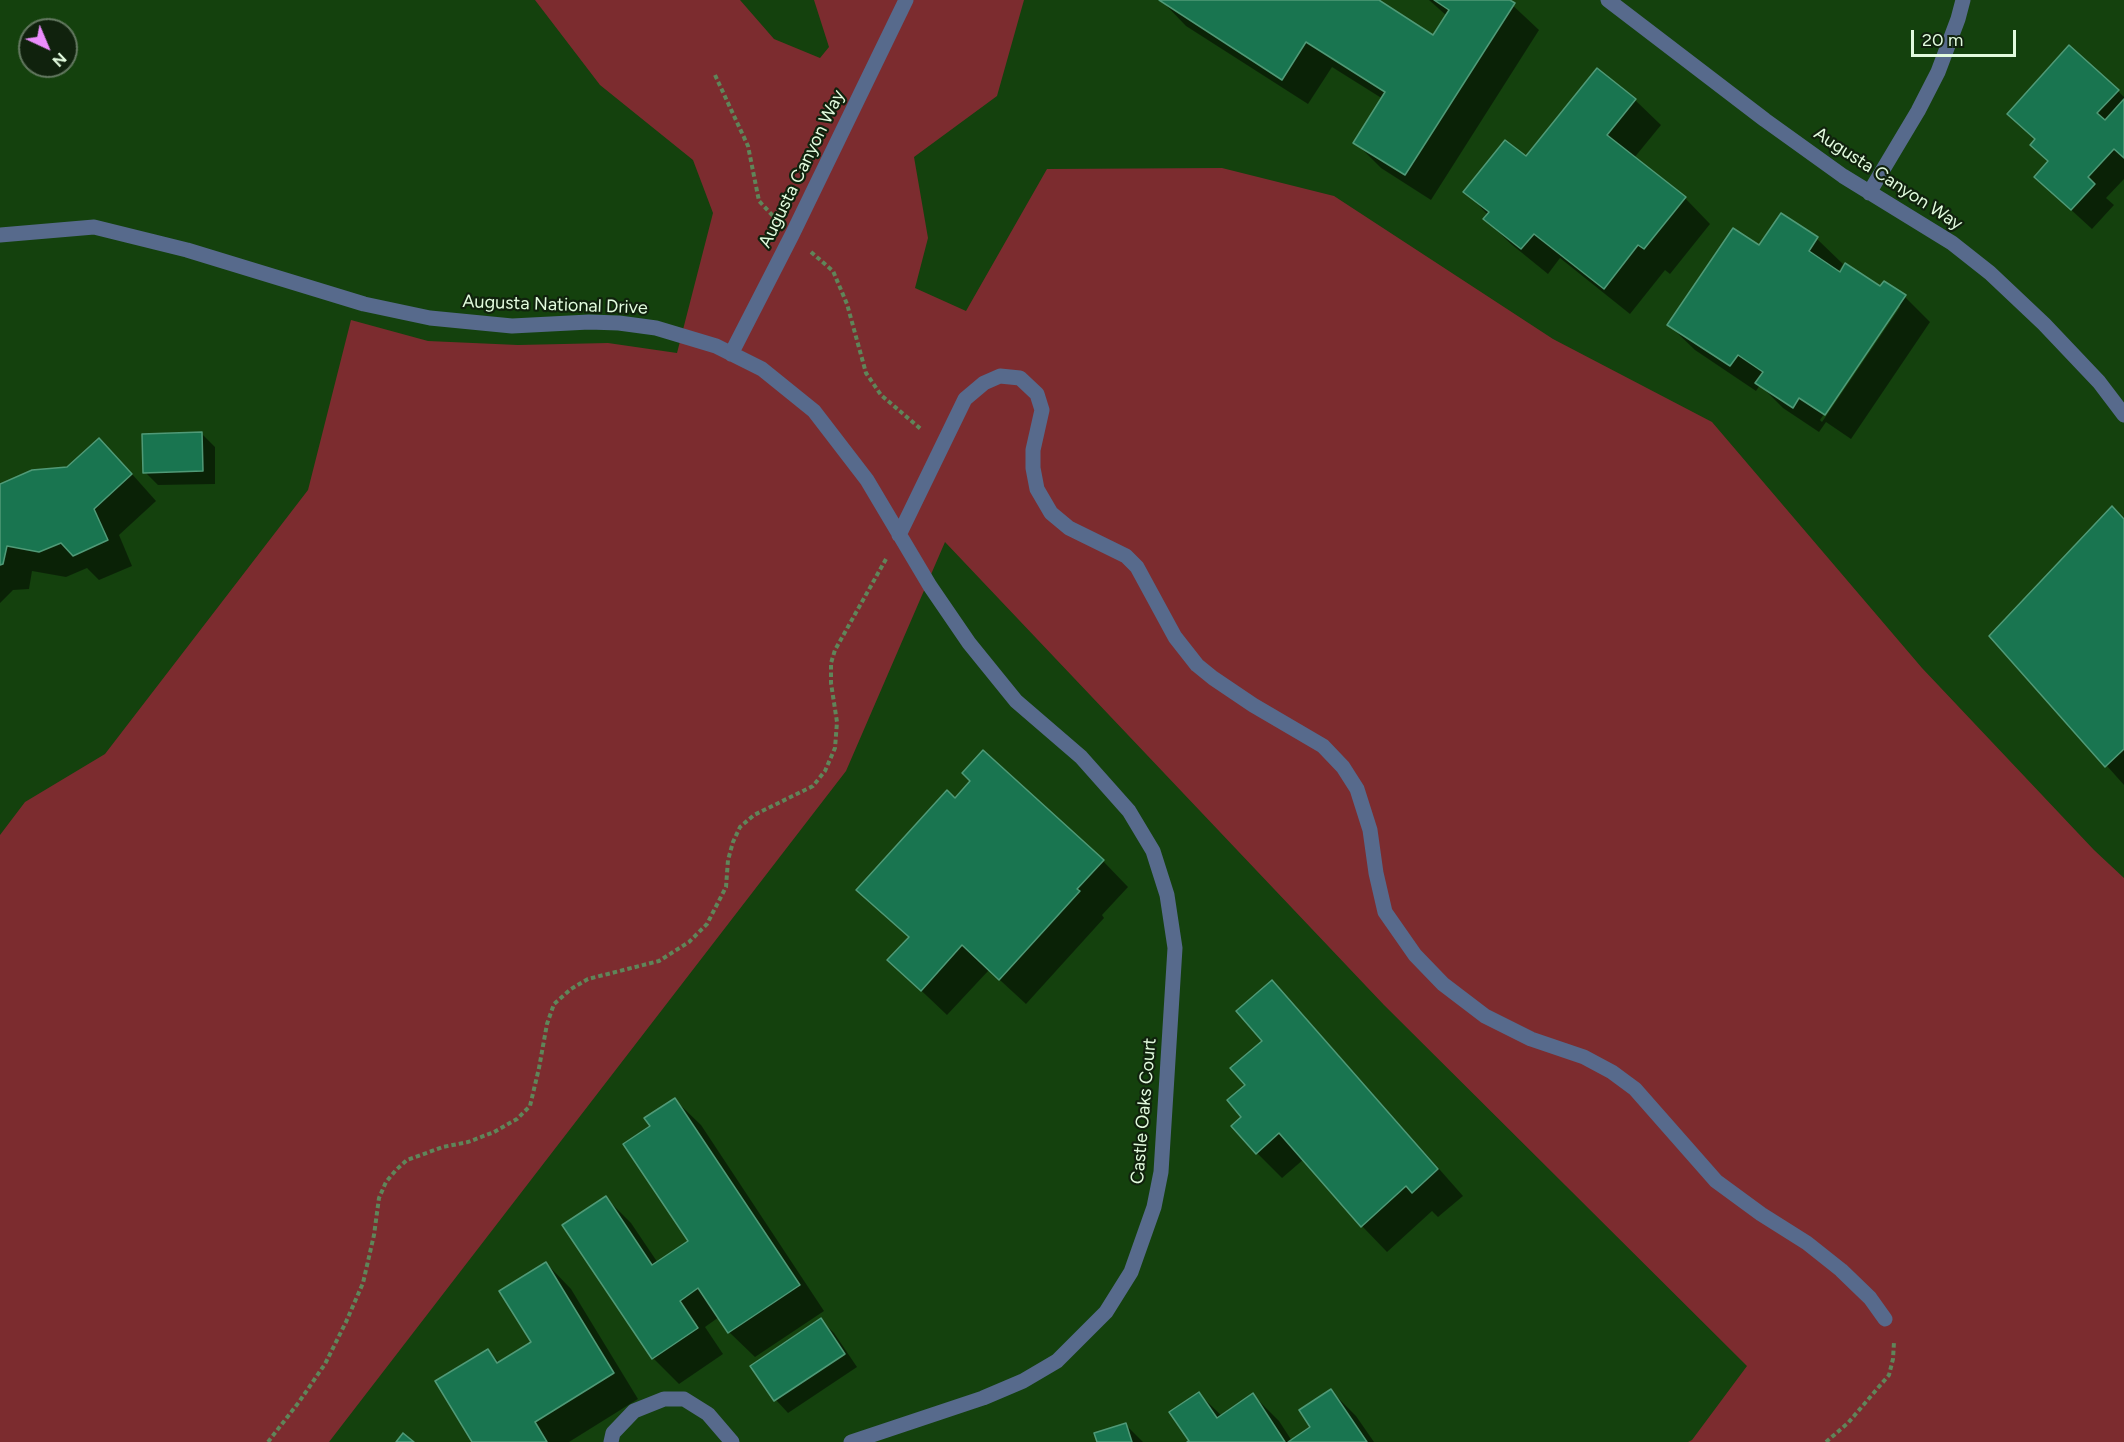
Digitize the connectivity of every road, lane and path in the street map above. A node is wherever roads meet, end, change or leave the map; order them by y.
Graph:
1 (906, 0) edge
2 (1608, 0) edge
3 (1963, 0) edge
4 (715, 75) dead end
5 (1869, 193) junction
6 (0, 235) edge
7 (792, 235) junction
8 (731, 354) junction
9 (2124, 415) edge
10 (941, 447) junction
11 (899, 535) junction
12 (995, 675) joint
13 (1885, 1319) joint
14 (268, 1442) edge
15 (611, 1442) edge
16 (732, 1442) edge
17 (851, 1442) edge
18 (1826, 1442) edge

1 - 7 street, Augusta Canyon Way
2 - 5 street, Augusta Canyon Way
3 - 5 street
4 - 7 path
5 - 9 street, Augusta Canyon Way
6 - 8 street, Augusta National Drive
7 - 8 street, Augusta Canyon Way
7 - 10 path
8 - 11 street, Augusta National Drive
10 - 11 street
10 - 13 street
11 - 12 street, Augusta National Drive
11 - 14 path
12 - 17 street, Castle Oaks Court
13 - 18 path
15 - 16 street

